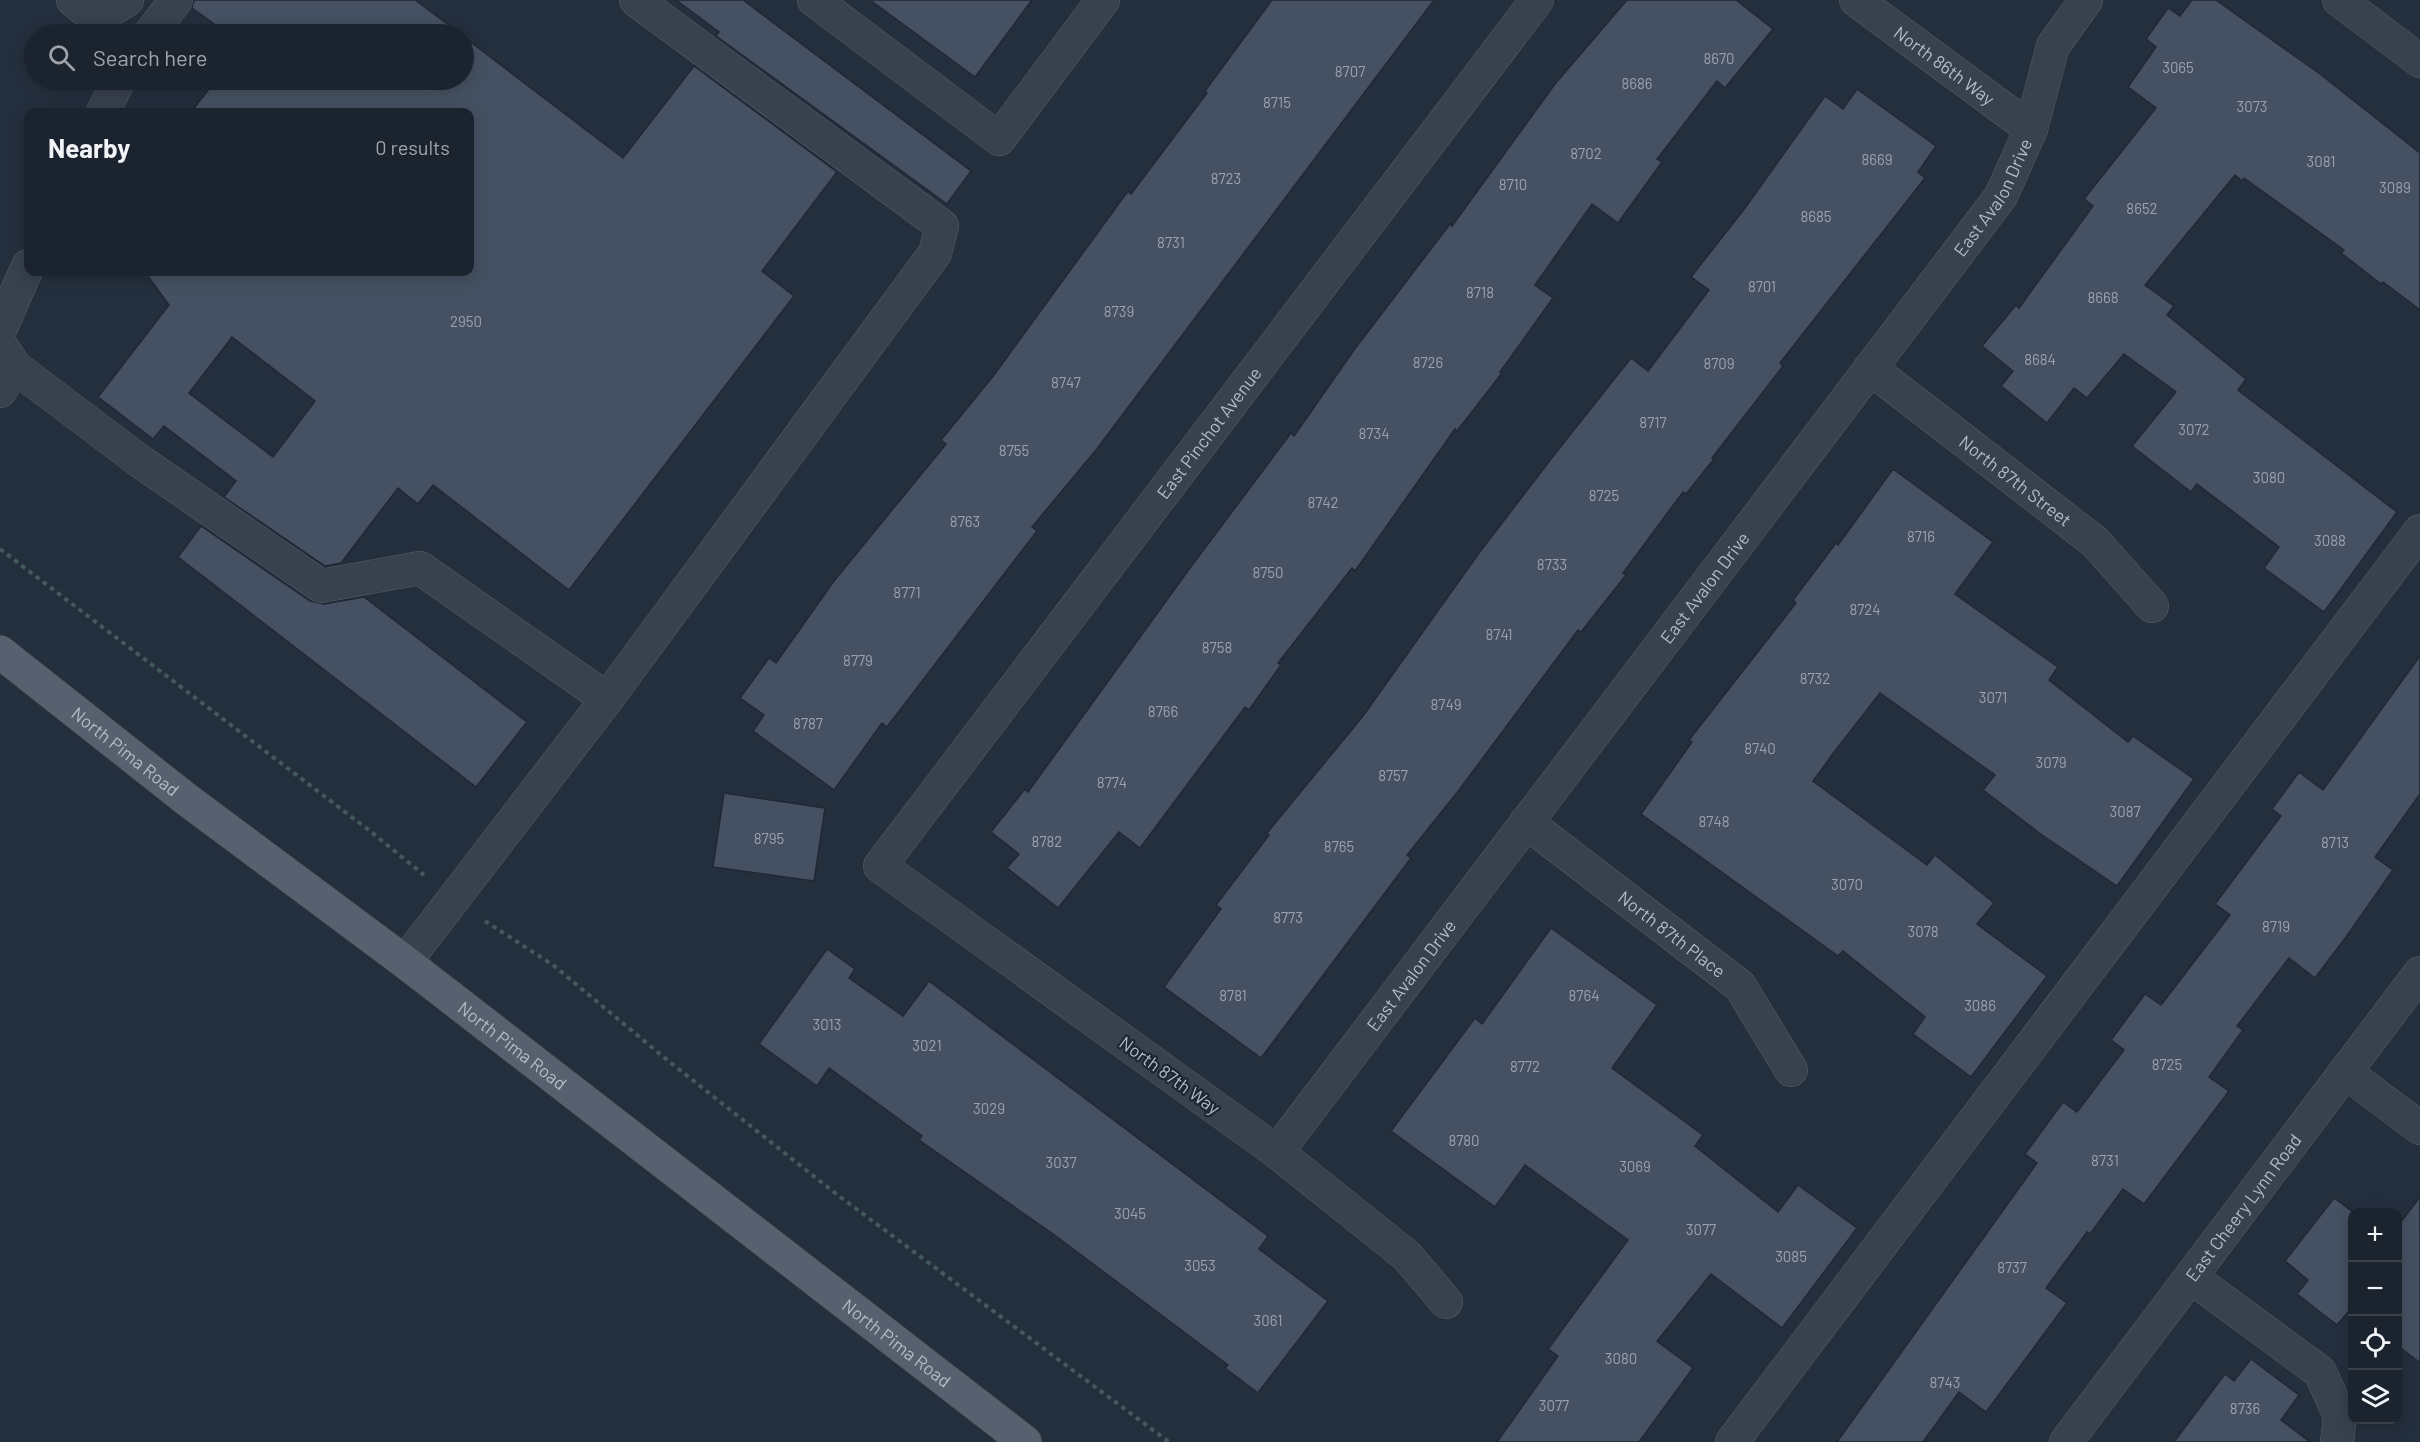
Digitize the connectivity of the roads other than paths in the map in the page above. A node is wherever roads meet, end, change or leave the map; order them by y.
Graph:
1 (73, 0) edge
2 (127, 0) edge
3 (176, 0) edge
4 (636, 0) edge
5 (814, 0) edge
6 (1103, 0) edge
7 (1537, 0) edge
8 (1856, 0) edge
9 (2086, 0) edge
10 (2339, 0) edge
11 (158, 24) edge
12 (2420, 61) edge
13 (114, 90) edge
14 (105, 108) edge
15 (2031, 129) junction
16 (24, 275) edge
17 (0, 330) edge
18 (5, 368) edge
19 (1870, 368) junction
20 (2420, 531) edge
21 (2152, 606) dead end
22 (0, 652) edge
23 (607, 699) junction
24 (1526, 822) junction
25 (880, 866) joint
26 (405, 962) junction
27 (2420, 973) edge
28 (1791, 1070) dead end
29 (2345, 1072) junction
30 (2420, 1128) edge
31 (1277, 1152) junction
32 (2191, 1277) junction
33 (1446, 1302) dead end
34 (1025, 1442) edge
35 (1732, 1442) edge
36 (2066, 1442) edge
37 (2337, 1442) edge

1 - 2 street
3 - 11 street
4 - 23 street
5 - 6 street
7 - 25 street, East Pinchot Avenue
8 - 15 street, North 86th Way
9 - 15 street, East Avalon Drive
10 - 12 street
13 - 14 street
15 - 19 street, East Avalon Drive
16 - 17 street
18 - 23 street
19 - 21 street, North 87th Street
19 - 24 street, East Avalon Drive
20 - 35 street
22 - 26 main road, North Pima Road
23 - 26 street
24 - 28 street, North 87th Place
24 - 31 street, East Avalon Drive
25 - 31 street, North 87th Way
26 - 34 main road, North Pima Road
27 - 29 street, East Cheery Lynn Road
29 - 30 street
29 - 32 street, East Cheery Lynn Road
31 - 33 street, North 87th Way
32 - 36 street, East Cheery Lynn Road
32 - 37 street

